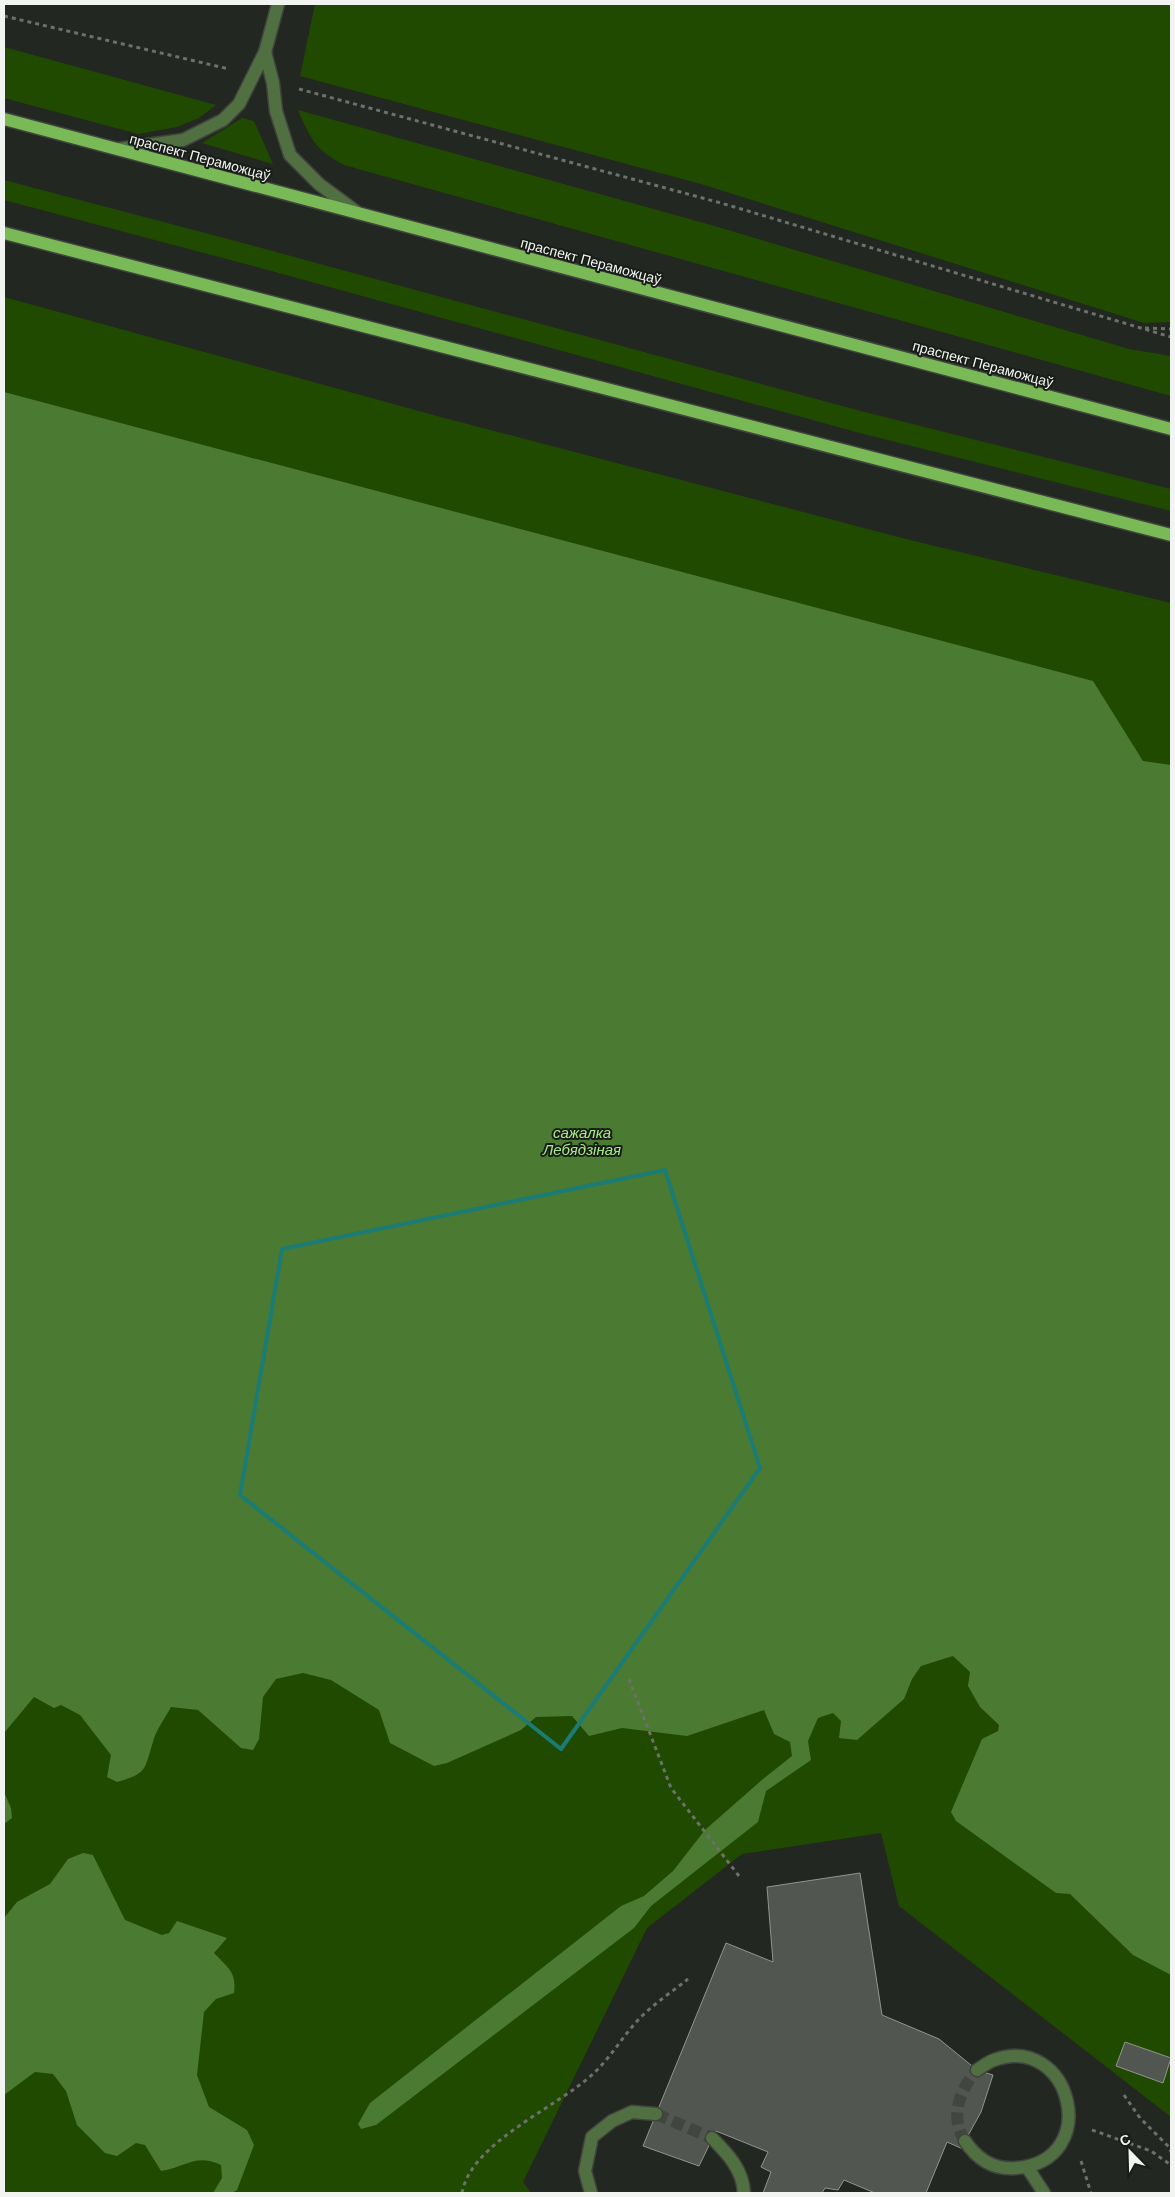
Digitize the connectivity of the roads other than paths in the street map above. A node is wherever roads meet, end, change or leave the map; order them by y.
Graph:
1 (278, 4) edge
2 (265, 52) junction
3 (4, 120) edge
4 (115, 149) junction
5 (362, 216) junction
6 (4, 233) edge
7 (1171, 429) edge
8 (1171, 535) edge
9 (977, 2070) tunnel mouth
10 (656, 2114) tunnel mouth
11 (712, 2138) tunnel mouth
12 (965, 2141) tunnel mouth
13 (1027, 2168) junction
14 (591, 2193) edge
15 (744, 2193) edge
16 (1044, 2193) edge

1 - 2 lane
2 - 4 lane
2 - 5 lane
3 - 4 main road, праспект Пераможцаў
4 - 5 main road, праспект Пераможцаў
5 - 7 main road, праспект Пераможцаў
6 - 8 main road
9 - 13 lane
10 - 14 lane
11 - 15 lane
12 - 13 lane
13 - 16 lane

